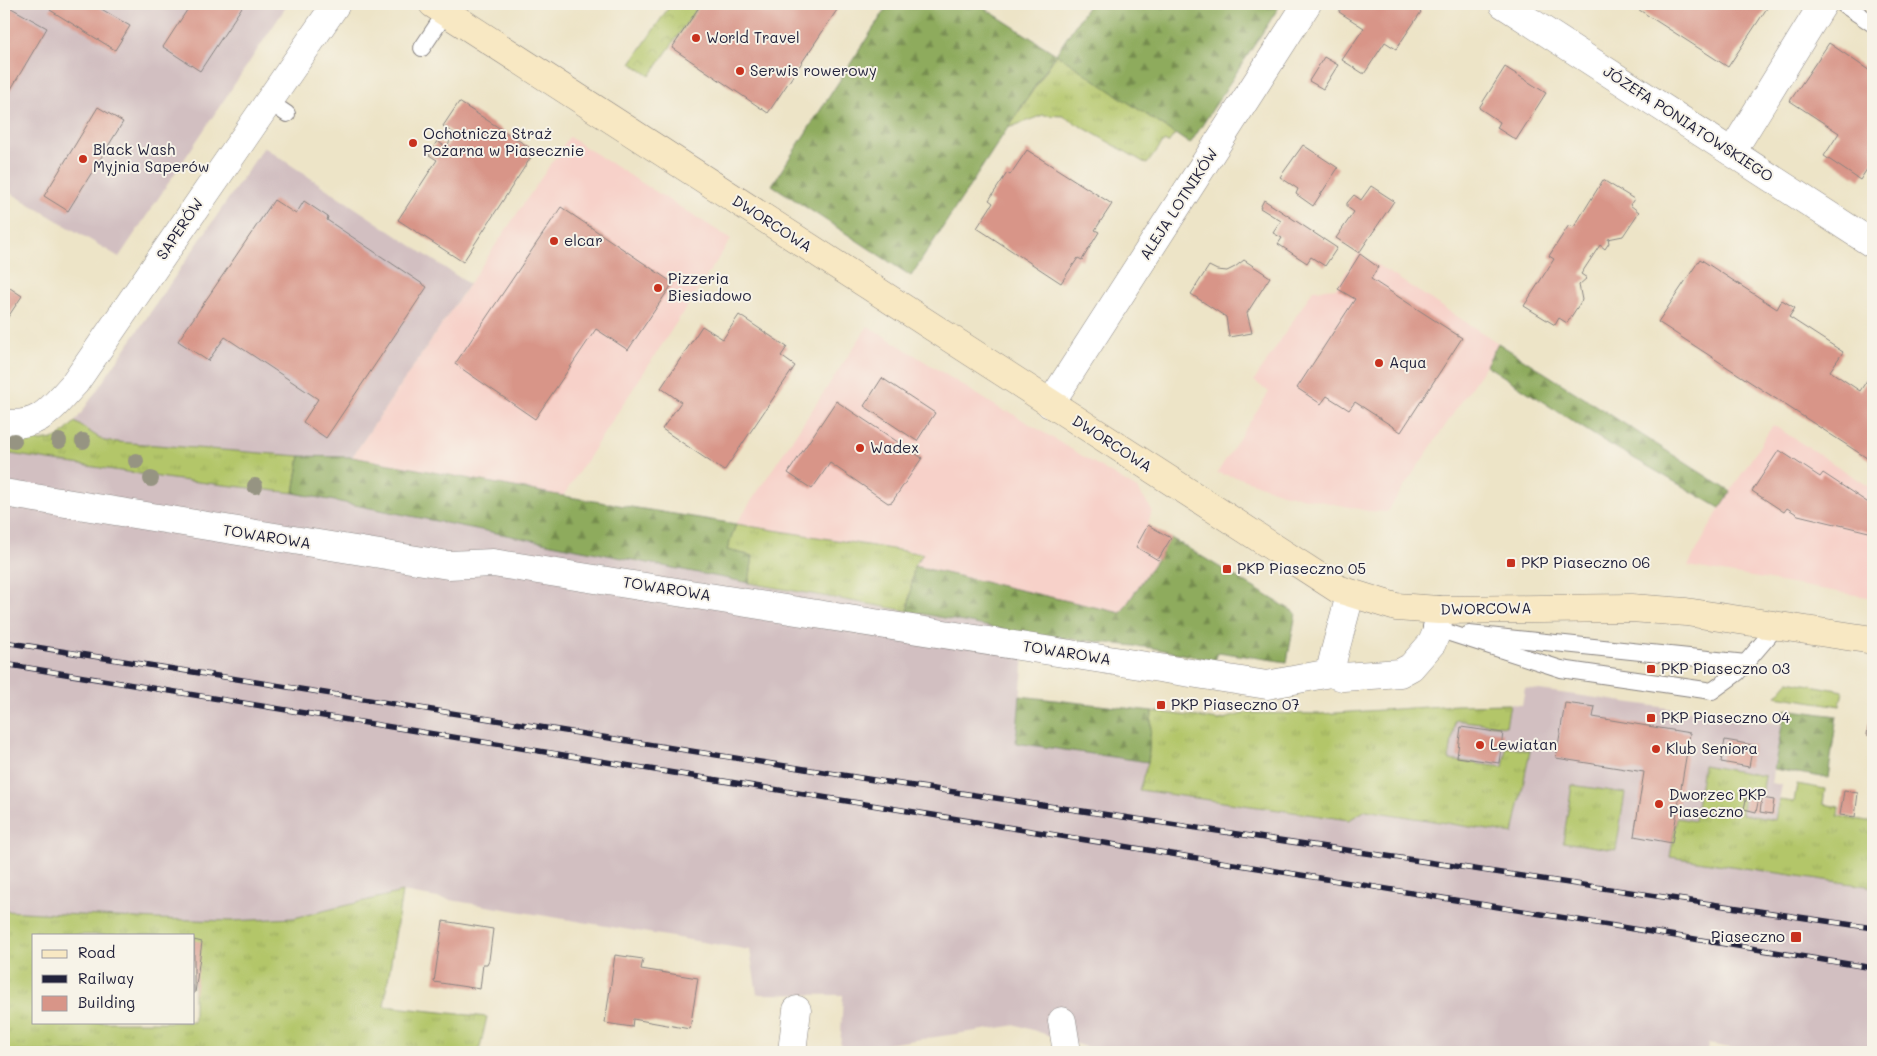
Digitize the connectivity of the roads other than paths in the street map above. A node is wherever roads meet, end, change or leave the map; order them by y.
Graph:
1 (336, 4) edge
2 (1308, 4) edge
3 (1503, 4) edge
4 (1823, 4) edge
5 (1842, 4) edge
6 (439, 8) edge
7 (1873, 24) edge
8 (422, 48) dead end
9 (1732, 152) junction
10 (1873, 244) edge
11 (1050, 404) junction
12 (4, 423) edge
13 (4, 493) edge
14 (1350, 594) junction
15 (1438, 620) junction
16 (1778, 624) junction
17 (1873, 640) edge
18 (1746, 663) junction
19 (1330, 673) junction
20 (797, 1010) dead end
21 (1062, 1021) dead end
22 (792, 1052) edge
23 (1067, 1052) edge

1 - 12 street, SAPERÓW
2 - 11 street, ALEJA LOTNIKÓW
3 - 9 street, JÓZEFA PONIATOWSKIEGO
4 - 9 street
5 - 7 lane
6 - 8 lane
6 - 11 street, DWORCOWA
9 - 10 street, JÓZEFA PONIATOWSKIEGO
11 - 14 street, DWORCOWA
13 - 19 street, TOWAROWA
14 - 15 street, DWORCOWA
14 - 19 street
15 - 16 street, DWORCOWA
15 - 18 lane
15 - 18 lane
15 - 19 street, TOWAROWA
16 - 17 street, DWORCOWA
16 - 18 lane
20 - 22 street
21 - 23 street

